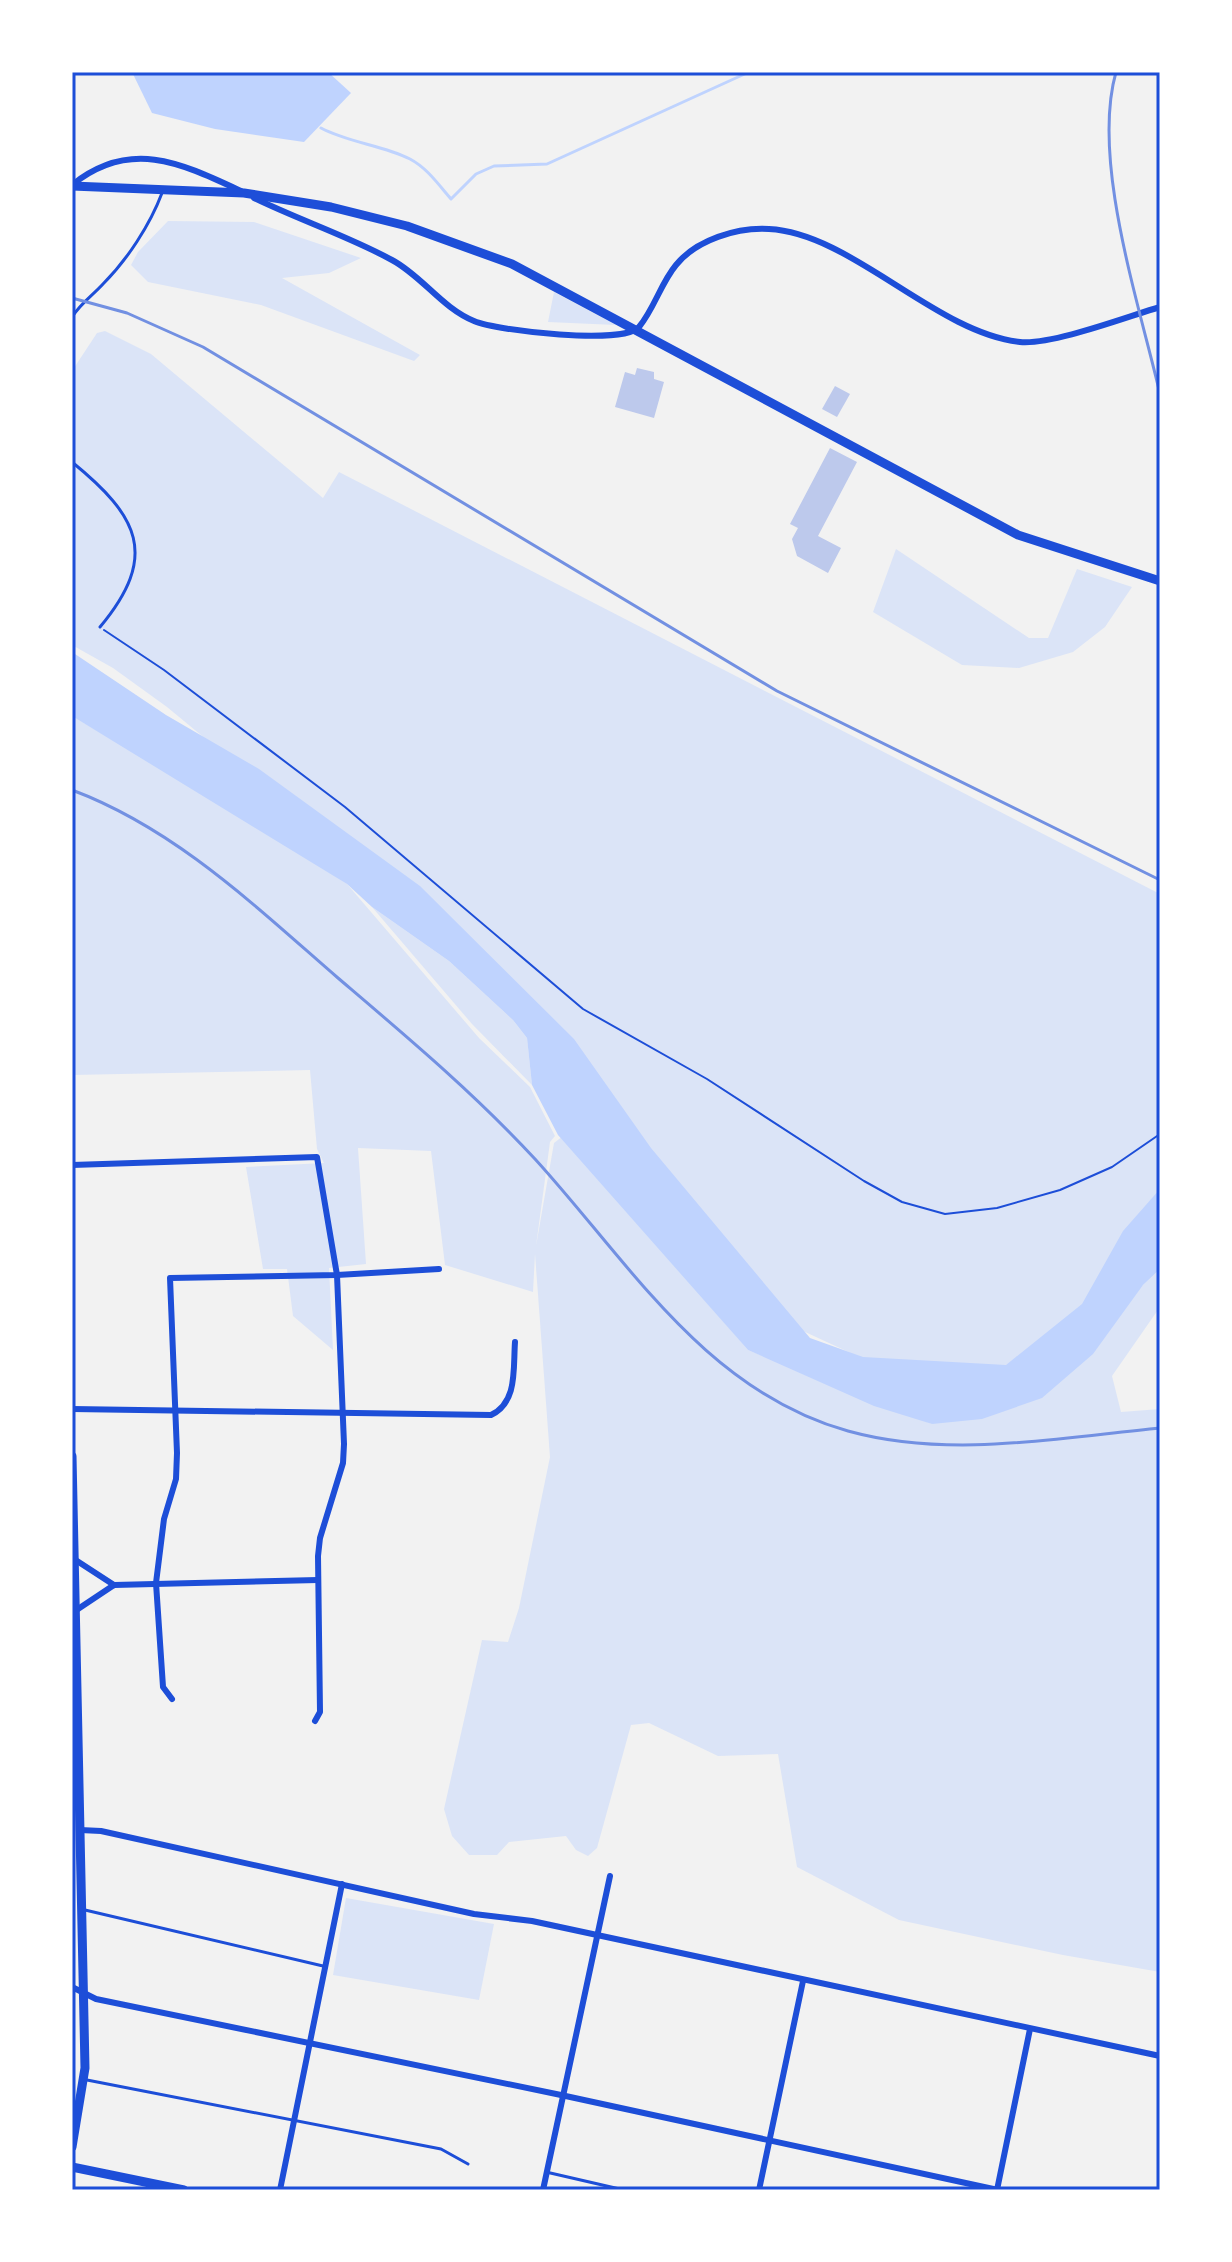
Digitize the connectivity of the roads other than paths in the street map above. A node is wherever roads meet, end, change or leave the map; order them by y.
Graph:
1 (72, 186) edge
2 (163, 190) junction
3 (244, 193) junction
4 (1160, 307) edge
5 (72, 317) edge
6 (638, 328) junction
7 (72, 462) edge
8 (1160, 581) edge
9 (100, 627) road end
10 (72, 1165) edge
11 (439, 1269) dead end
12 (337, 1275) junction
13 (515, 1342) dead end
14 (72, 1409) edge
15 (175, 1410) junction
16 (340, 1413) junction
17 (72, 1456) edge
18 (72, 1493) edge
19 (74, 1559) edge
20 (318, 1580) junction
21 (156, 1583) junction
22 (73, 1584) edge
23 (114, 1585) junction
24 (75, 1611) junction
25 (74, 1669) edge
26 (172, 1699) dead end
27 (315, 1721) dead end
28 (75, 1747) edge
29 (80, 1830) junction
30 (610, 1876) dead end
31 (342, 1884) junction
32 (81, 1909) junction
33 (599, 1935) junction
34 (323, 1966) junction
35 (803, 1981) junction
36 (72, 1987) edge
37 (84, 1993) junction
38 (1030, 2029) junction
39 (307, 2042) junction
40 (1160, 2056) edge
41 (72, 2077) edge
42 (84, 2079) junction
43 (561, 2095) junction
44 (294, 2123) junction
45 (770, 2139) junction
46 (72, 2147) edge
47 (468, 2164) dead end
48 (72, 2167) edge
49 (546, 2172) junction
50 (184, 2190) edge
51 (280, 2190) edge
52 (543, 2190) edge
53 (624, 2190) edge
54 (759, 2190) edge
55 (997, 2190) edge

1 - 2 main road
1 - 3 street
2 - 3 main road
2 - 5 lane
3 - 6 main road
3 - 6 street
4 - 6 street
6 - 8 main road
7 - 9 lane
10 - 12 street
11 - 12 street
12 - 15 street
12 - 16 street
13 - 16 street
14 - 15 street
15 - 16 street
15 - 21 street
16 - 20 street
17 - 18 main road
18 - 19 main road
19 - 22 main road
19 - 23 street
20 - 21 street
20 - 27 street
21 - 23 street
21 - 26 street
22 - 24 main road
23 - 24 street
24 - 25 main road
25 - 28 main road
28 - 29 main road
29 - 31 street
29 - 32 main road
30 - 33 street
31 - 33 street
31 - 34 street
32 - 34 lane
32 - 37 main road
33 - 35 street
33 - 43 street
34 - 39 street
35 - 38 street
35 - 45 street
36 - 37 street
37 - 39 street
37 - 42 main road
38 - 40 street
38 - 55 street
39 - 43 street
39 - 44 street
41 - 42 lane
42 - 44 lane
42 - 46 main road
43 - 45 street
43 - 49 street
44 - 47 lane
44 - 51 street
45 - 54 street
45 - 55 street
48 - 50 main road
49 - 52 street
49 - 53 lane

